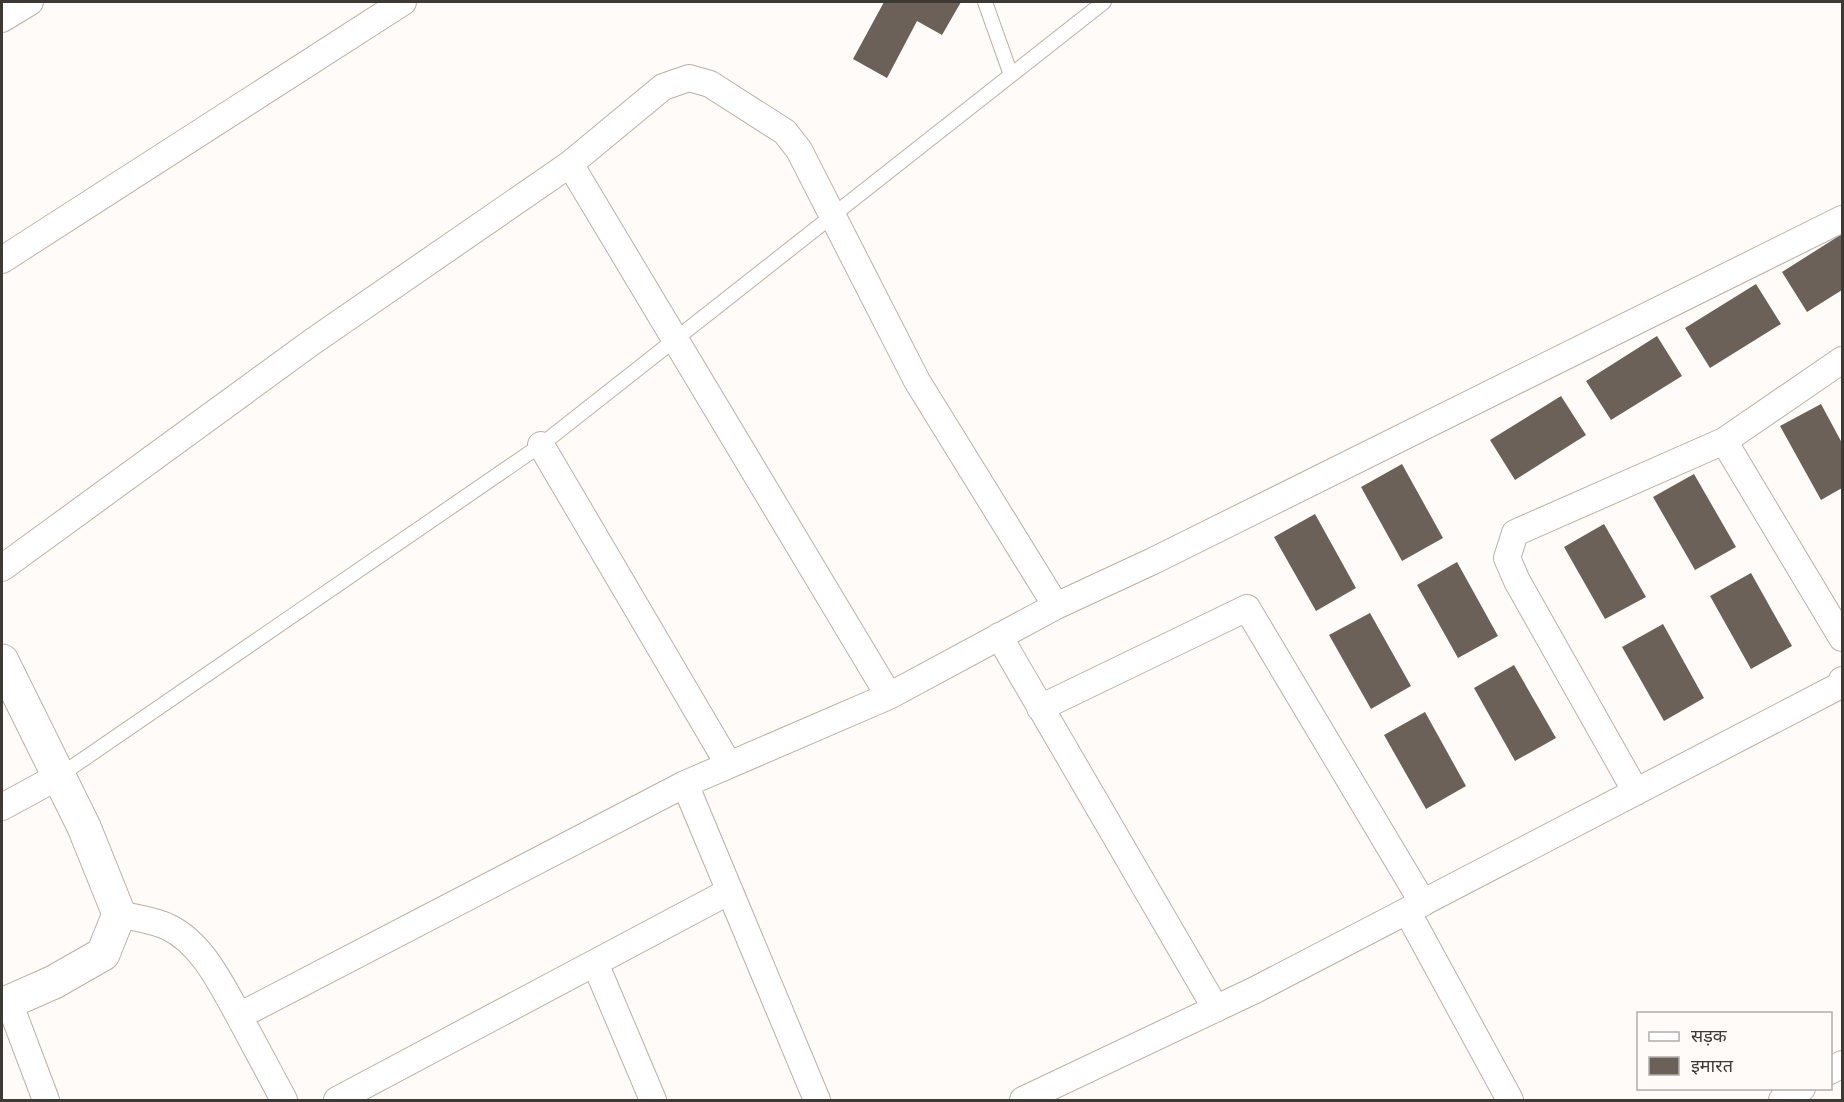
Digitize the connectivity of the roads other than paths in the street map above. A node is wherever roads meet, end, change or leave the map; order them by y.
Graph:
1 (30, 2) edge
2 (403, 2) edge
3 (985, 2) edge
4 (1104, 2) edge
5 (2, 19) edge
6 (1011, 75) junction
7 (570, 164) junction
8 (832, 215) junction
9 (1842, 219) edge
10 (2, 260) edge
11 (676, 339) junction
12 (1842, 360) edge
13 (1724, 441) junction
14 (541, 445) junction
15 (2, 568) edge
16 (1056, 606) junction
17 (999, 636) junction
18 (1842, 638) edge
19 (2, 661) edge
20 (1842, 680) edge
21 (889, 696) junction
22 (1040, 708) junction
23 (729, 765) junction
24 (58, 776) junction
25 (685, 784) junction
26 (1636, 792) junction
27 (2, 807) edge
28 (728, 892) junction
29 (1415, 907) junction
30 (119, 914) junction
31 (595, 963) junction
32 (5, 1004) edge
33 (1216, 1009) junction
34 (239, 1016) junction
35 (1800, 1090) edge
36 (46, 1101) edge
37 (284, 1101) edge
38 (337, 1101) edge
39 (652, 1101) edge
40 (818, 1101) edge
41 (1023, 1101) edge
42 (1510, 1101) edge
43 (1782, 1101) edge

1 - 5 street
2 - 10 street
3 - 6 lane
4 - 6 lane
6 - 8 lane
7 - 8 street
7 - 11 street
7 - 15 street
8 - 11 lane
8 - 16 street
9 - 16 street
11 - 14 lane
11 - 21 street
12 - 13 street
13 - 18 street
13 - 26 street
14 - 23 street
14 - 24 lane
16 - 17 street
17 - 21 street
17 - 22 street
19 - 24 street
20 - 26 street
21 - 23 street
22 - 29 street
22 - 33 street
23 - 25 street
24 - 27 street
24 - 30 street
25 - 28 street
25 - 34 street
26 - 29 street
28 - 31 street
28 - 40 street
29 - 33 street
29 - 42 street
30 - 32 street
30 - 34 street
31 - 38 street
31 - 39 street
32 - 36 street
33 - 41 street
34 - 37 street
35 - 43 street

